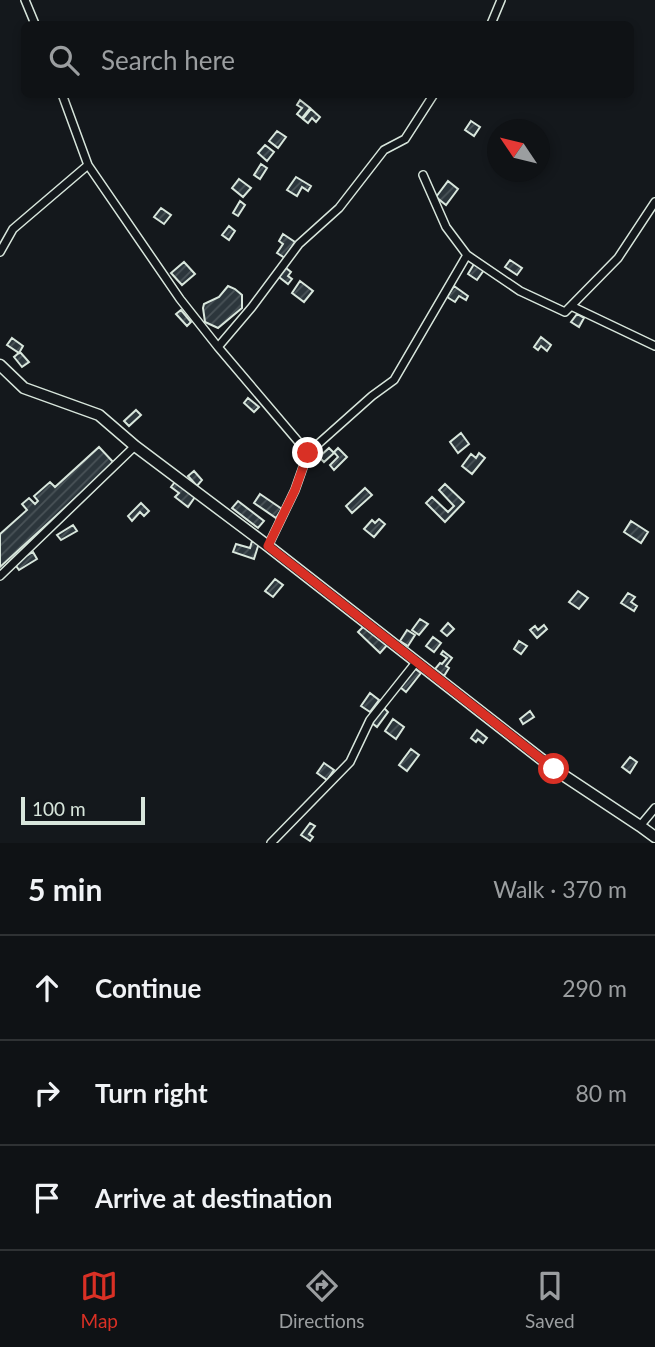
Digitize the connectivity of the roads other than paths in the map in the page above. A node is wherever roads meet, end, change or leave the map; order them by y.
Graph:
1 (26, 0) edge
2 (501, 0) edge
3 (34, 21) edge
4 (492, 21) edge
5 (64, 98) edge
6 (431, 98) edge
7 (89, 165) junction
8 (423, 175) dead end
9 (655, 202) edge
10 (0, 252) edge
11 (467, 255) junction
12 (571, 306) junction
13 (655, 346) edge
14 (218, 347) junction
15 (0, 365) edge
16 (135, 446) junction
17 (308, 453) junction
18 (268, 546) junction
19 (0, 576) edge
20 (417, 661) junction
21 (655, 808) edge
22 (640, 825) junction
23 (655, 837) edge
24 (271, 843) edge

1 - 3 street
2 - 4 street
5 - 7 street
6 - 14 street
7 - 10 street
7 - 14 street
8 - 11 street
9 - 12 street
11 - 12 street
11 - 17 street
12 - 13 street
14 - 17 street
15 - 16 street
16 - 18 street
16 - 19 street
17 - 18 street
18 - 20 street
20 - 22 street
20 - 24 street
21 - 22 street
22 - 23 street

